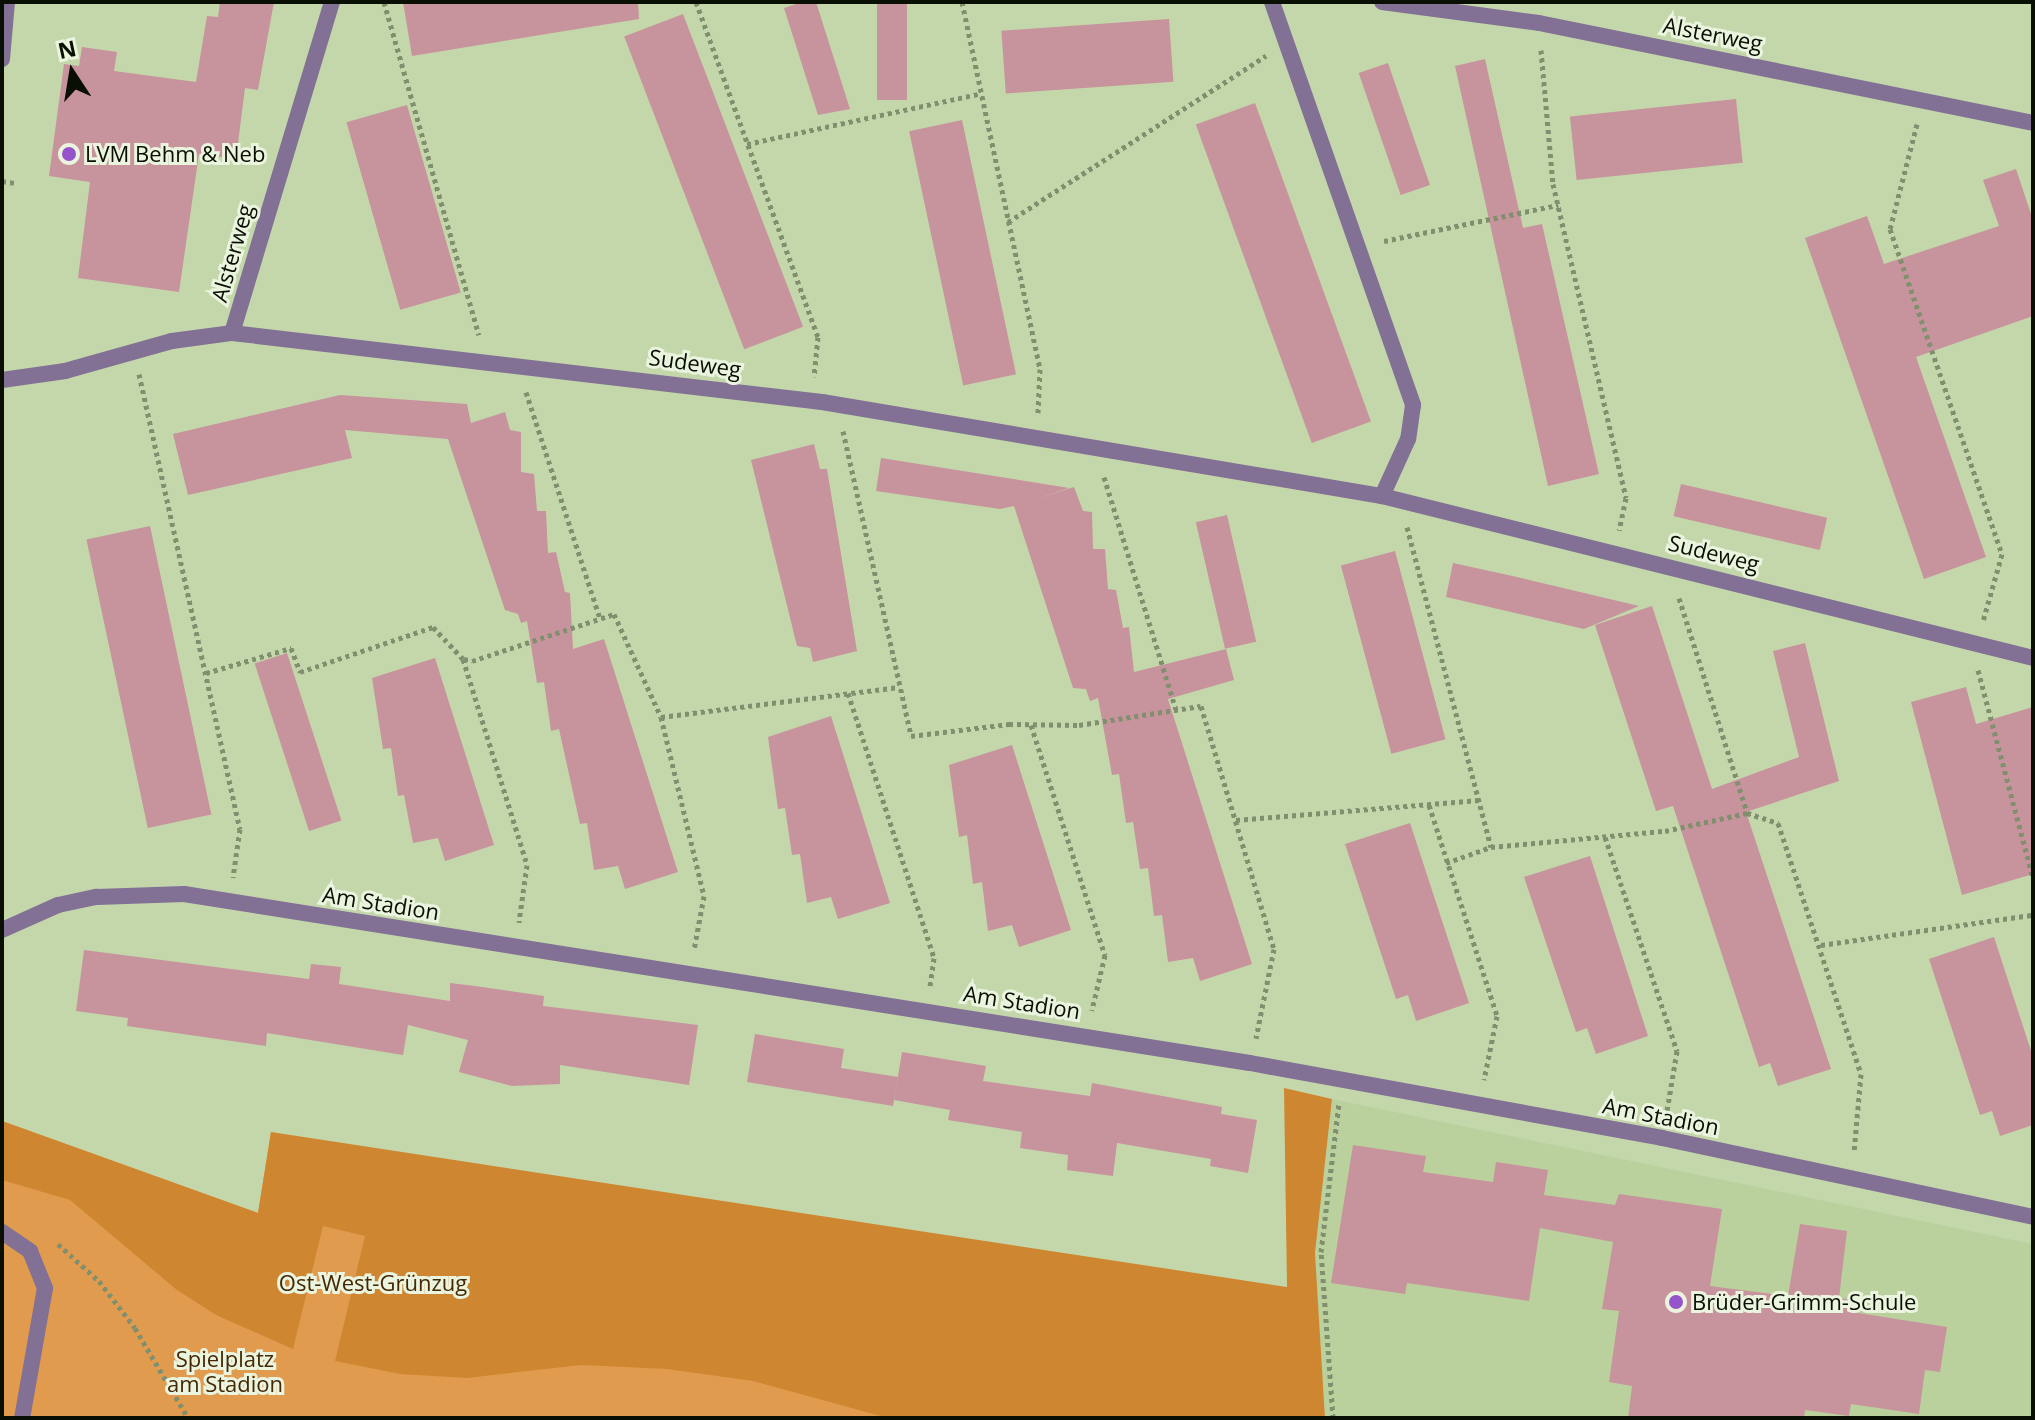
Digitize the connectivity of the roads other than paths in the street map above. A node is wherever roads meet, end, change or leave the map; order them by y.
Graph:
1 (7, 2) edge
2 (332, 2) edge
3 (1272, 2) edge
4 (1382, 2) edge
5 (2, 59) edge
6 (2033, 123) edge
7 (232, 333) junction
8 (2, 380) edge
9 (1382, 496) junction
10 (2033, 658) edge
11 (2, 930) edge
12 (2033, 1217) edge
13 (2, 1232) edge
14 (22, 1418) edge

1 - 5 street
2 - 7 street, Alsterweg
3 - 9 street
4 - 6 street, Alsterweg
7 - 8 street, Sudeweg
7 - 9 street, Sudeweg
9 - 10 street, Sudeweg
11 - 12 street, Am Stadion
13 - 14 street

